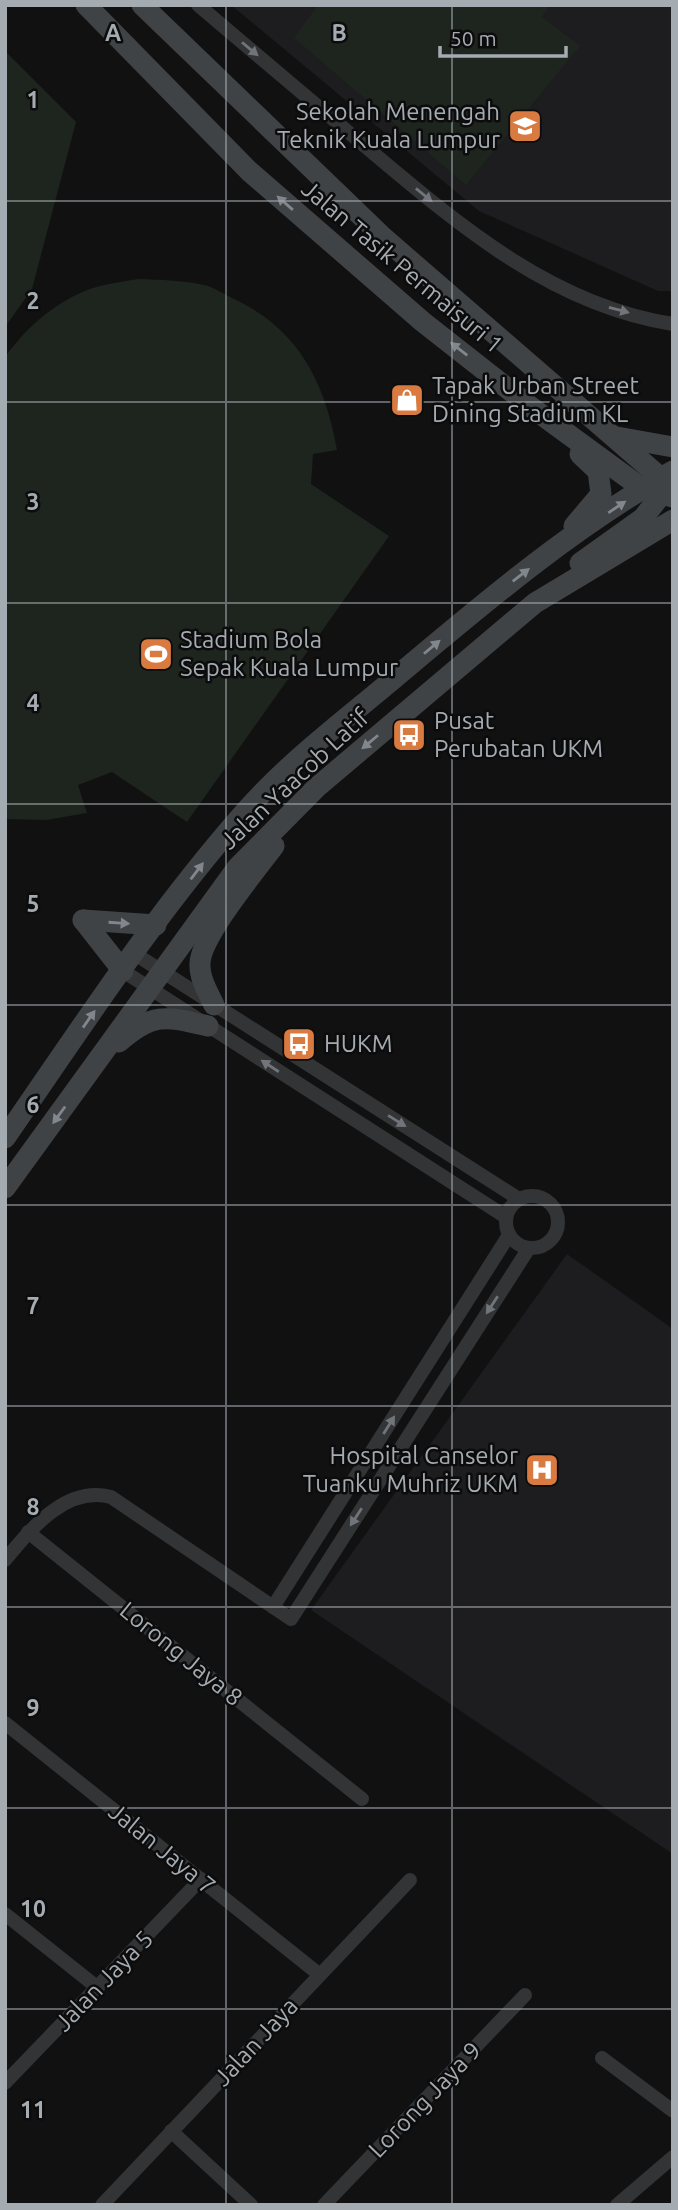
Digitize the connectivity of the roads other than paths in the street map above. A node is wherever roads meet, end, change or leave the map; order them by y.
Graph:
1 (86, 5) edge
2 (142, 5) edge
3 (198, 5) edge
4 (384, 238) junction
5 (362, 269) junction
6 (673, 324) edge
7 (531, 407) junction
8 (615, 437) junction
9 (673, 447) edge
10 (662, 486) edge
11 (673, 520) edge
12 (673, 526) edge
13 (647, 537) junction
14 (552, 551) junction
15 (535, 603) junction
16 (316, 788) junction
17 (156, 925) junction
18 (129, 962) junction
19 (155, 979) junction
20 (214, 1004) junction
21 (208, 1026) junction
22 (99, 1060) junction
23 (5, 1138) edge
24 (5, 1188) edge
25 (519, 1199) junction
26 (506, 1217) junction
27 (509, 1235) junction
28 (529, 1248) junction
29 (28, 1532) junction
30 (5, 1560) edge
31 (273, 1607) junction
32 (5, 1723) edge
33 (362, 1799) dead end
34 (201, 1880) junction
35 (410, 1880) dead end
36 (5, 1914) edge
37 (320, 1975) junction
38 (98, 1988) junction
39 (525, 1994) dead end
40 (602, 2058) dead end
41 (5, 2082) edge
42 (673, 2111) edge
43 (171, 2131) junction
44 (673, 2157) edge
45 (102, 2205) edge
46 (251, 2205) edge
47 (324, 2205) edge
48 (617, 2205) edge

5 -> 1 street, Jalan Tasik Permaisuri 1
2 - 4 street, Jalan Tasik Permaisuri 1
3 -> 6 street
4 - 5 street
4 - 8 street, Jalan Tasik Permaisuri 1
7 -> 5 street, Jalan Tasik Permaisuri 1
7 - 10 street, Jalan Tasik Permaisuri 1
7 - 14 street
8 - 9 street
8 - 10 street, Jalan Tasik Permaisuri 1
14 -> 10 street, Jalan Yaacob Latif
10 - 15 street
11 - 13 street, Jalan Yaacob Latif
12 - 13 street
13 - 15 street, Jalan Yaacob Latif
17 -> 14 street, Jalan Yaacob Latif
15 -> 16 street, Jalan Yaacob Latif
16 - 19 street, Jalan Yaacob Latif
16 - 20 street
17 - 18 street, Jalan Yaacob Latif
18 -> 17 street
18 - 19 street
18 - 19 street
23 -> 18 street, Jalan Yaacob Latif
19 - 20 street
19 - 21 street
19 - 22 street, Jalan Yaacob Latif
20 -> 25 street
21 - 22 street
26 -> 21 street
22 -> 24 street, Jalan Yaacob Latif
25 - 26 street
25 - 28 street
26 - 27 street
27 - 28 street
31 -> 27 street
28 -> 31 street
29 - 30 street
29 - 31 street
29 - 33 street, Lorong Jaya 8
32 - 34 street, Jalan Jaya 7
34 - 37 street, Jalan Jaya 7
34 - 38 street, Jalan Jaya 5
35 - 37 street, Jalan Jaya
36 - 38 street
37 - 43 street, Jalan Jaya
38 - 41 street, Jalan Jaya 5
39 - 47 street, Lorong Jaya 9
40 - 42 street
43 - 45 street, Jalan Jaya
43 - 46 street
44 - 48 street

